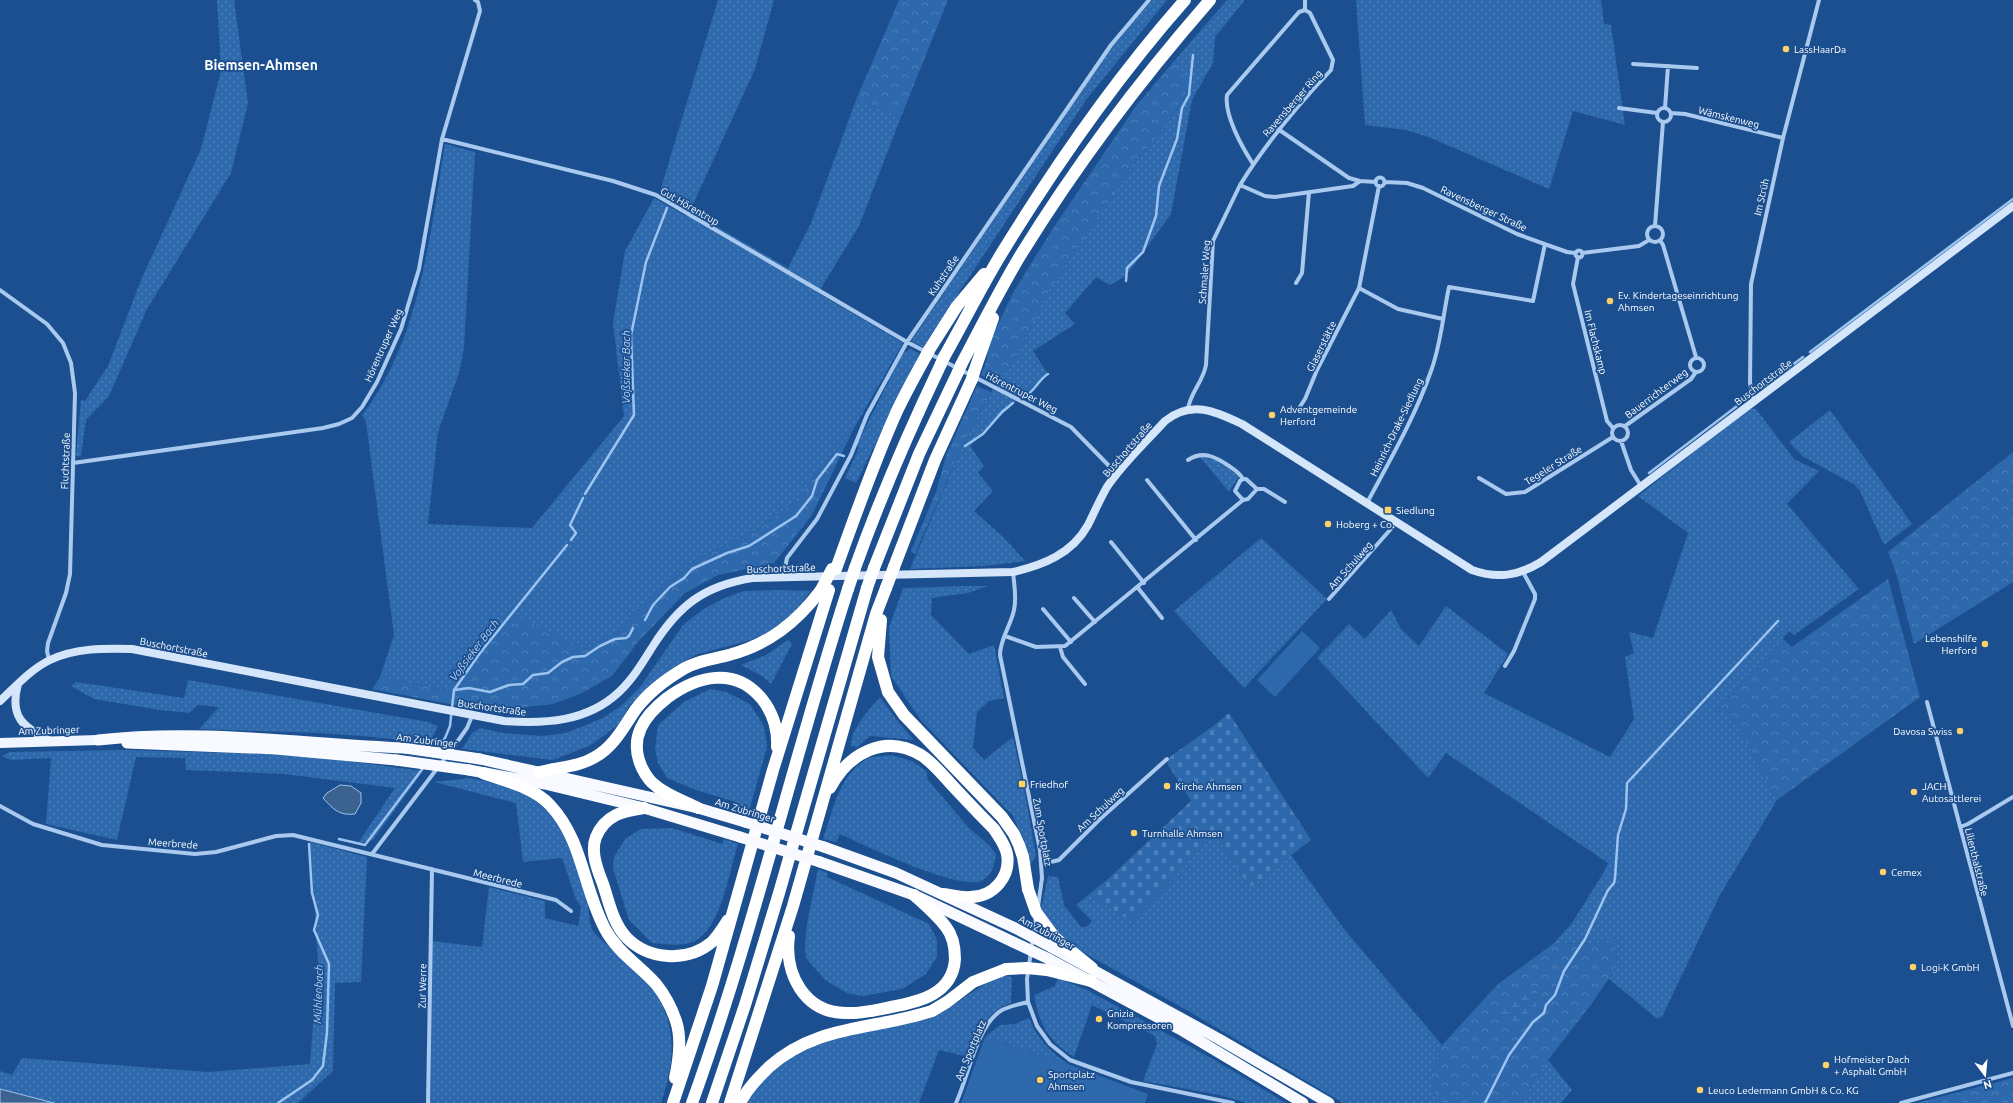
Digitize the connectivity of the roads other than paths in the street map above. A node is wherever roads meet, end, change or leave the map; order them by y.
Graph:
1 (475, 0) edge
2 (1149, 0) edge
3 (1185, 0) edge
4 (1210, 0) edge
5 (1305, 0) edge
6 (1818, 0) edge
7 (1305, 10) junction
8 (1633, 64) dead end
9 (1668, 66) junction
10 (1697, 68) dead end
11 (1619, 108) dead end
12 (1665, 108) junction
13 (1657, 113) junction
14 (1671, 113) junction
15 (1663, 122) junction
16 (1278, 129) junction
17 (1783, 138) junction
18 (442, 139) junction
19 (1253, 164) junction
20 (1360, 181) junction
21 (1376, 182) junction
22 (1385, 182) junction
23 (1240, 185) junction
24 (1379, 186) junction
25 (1309, 192) junction
26 (2013, 206) edge
27 (1655, 226) junction
28 (1649, 240) junction
29 (1660, 240) junction
30 (1545, 244) junction
31 (1002, 252) junction
32 (1576, 255) junction
33 (1006, 280) junction
34 (1296, 283) dead end
35 (1359, 288) junction
36 (0, 290) edge
37 (1443, 319) junction
38 (907, 342) junction
39 (1696, 357) junction
40 (1696, 372) junction
41 (1754, 401) junction
42 (1188, 409) junction
43 (1296, 410) dead end
44 (1625, 426) junction
45 (1613, 428) junction
46 (1613, 437) junction
47 (1621, 441) junction
48 (1188, 460) dead end
49 (73, 463) junction
50 (1117, 474) junction
51 (1479, 478) dead end
52 (1243, 479) junction
53 (1146, 480) dead end
54 (1641, 486) junction
55 (1257, 489) junction
56 (1243, 500) junction
57 (1285, 502) dead end
58 (1367, 503) junction
59 (1397, 522) junction
60 (1196, 540) junction
61 (1111, 542) dead end
62 (1013, 572) junction
63 (1523, 572) junction
64 (783, 577) junction
65 (1144, 583) junction
66 (886, 588) junction
67 (1138, 588) junction
68 (825, 590) junction
69 (1074, 598) dead end
70 (1329, 599) dead end
71 (1043, 609) dead end
72 (1162, 618) dead end
73 (1095, 622) junction
74 (1005, 636) junction
75 (1071, 642) junction
76 (1060, 648) junction
77 (50, 660) junction
78 (1505, 666) dead end
79 (18, 684) junction
80 (1085, 684) dead end
81 (0, 701) edge
82 (1927, 702) dead end
83 (472, 716) junction
84 (98, 740) junction
85 (51, 742) junction
86 (0, 743) edge
87 (1167, 759) dead end
88 (773, 770) junction
89 (540, 772) junction
90 (483, 773) junction
91 (2013, 797) edge
92 (0, 806) edge
93 (820, 807) junction
94 (644, 808) junction
95 (698, 808) junction
96 (1960, 827) junction
97 (372, 854) junction
98 (1042, 864) junction
99 (432, 869) junction
100 (943, 894) junction
101 (914, 895) junction
102 (793, 906) junction
103 (571, 911) dead end
104 (734, 913) junction
105 (1053, 942) junction
106 (1048, 964) junction
107 (1092, 968) joint
108 (1091, 981) joint
109 (1028, 1002) junction
110 (2013, 1026) edge
111 (2013, 1073) edge
112 (428, 1103) edge
113 (672, 1103) edge
114 (692, 1103) edge
115 (712, 1103) edge
116 (730, 1103) edge
117 (740, 1103) edge
118 (956, 1103) edge
119 (1233, 1103) edge
120 (1303, 1103) edge
121 (1328, 1103) edge
122 (1901, 1103) edge

1 - 18 street, Hörentruper Weg
2 - 38 street, Kuhstraße
3 - 31 highway
4 - 33 highway
5 - 7 street
6 - 17 street, Im Strüh
7 - 16 street, Ravensberger Ring
7 - 19 street
8 - 9 street
9 - 10 street
9 - 12 street
11 - 13 street
12 - 13 street
12 - 14 street
13 - 15 street
14 - 15 street
14 - 17 street, Wämskenweg
15 - 27 street
16 - 19 street, Ravensberger Ring
16 - 20 street, Ravensberger Straße
17 - 41 street, Im Strüh
18 - 38 street, Gut Hörentrup
18 - 49 street, Hörentruper Weg
19 - 23 street, Ravensberger Ring
20 - 21 street, Ravensberger Straße
20 - 25 street
21 - 22 street, Ravensberger Straße
21 - 24 street
22 - 24 street
22 - 30 street, Ravensberger Straße
23 - 25 street
23 - 42 street, Schmaler Weg
24 - 35 street, Glaserstätte
25 - 34 street
26 - 41 main road, Buschortstraße
27 - 28 street
27 - 29 street
28 - 29 street, Ravensberger Straße
28 - 32 street, Ravensberger Straße
29 - 39 street, Bauerrichterweg
30 - 32 street, Ravensberger Straße
30 - 37 street, Heinrich-Drake-Siedlung
31 - 68 highway, bridge
31 - 114 highway, bridge
32 - 45 street, Im Flachskamp
33 - 66 highway, bridge
33 - 115 highway, bridge
35 - 37 street
35 - 43 street, Glaserstätte
36 - 49 street, Fluchtstraße
37 - 58 street, Heinrich-Drake-Siedlung
38 - 50 street, Hörentruper Weg
38 - 64 street, Kuhstraße
39 - 40 street, Bauerrichterweg
39 - 40 street, Bauerrichterweg
40 - 44 street, Bauerrichterweg
41 - 54 main road, Buschortstraße
42 - 50 main road, Buschortstraße
42 - 58 main road, Buschortstraße
44 - 45 street
44 - 47 street
45 - 46 street, Im Flachskamp
46 - 47 street
46 - 51 street, Tegeler Straße
47 - 54 street
48 - 52 street
49 - 77 street, Fluchtstraße
50 - 62 main road, Buschortstraße
52 - 55 street
52 - 56 street
53 - 60 street
54 - 63 main road, Buschortstraße
55 - 56 street
55 - 57 street
56 - 60 street
58 - 59 main road, Buschortstraße
59 - 63 main road, Buschortstraße
59 - 70 street, Am Schulweg
60 - 65 street
61 - 65 street
62 - 64 main road, Buschortstraße
62 - 74 street, Zum Sportplatz
63 - 78 street
64 - 83 main road, Buschortstraße
65 - 67 street
66 - 93 highway
66 - 105 highway, bridge
67 - 72 street
67 - 73 street
68 - 88 highway
68 - 89 highway
69 - 73 street
71 - 75 street
73 - 75 street
74 - 76 street
74 - 98 street, Zum Sportplatz
75 - 76 street
76 - 80 street
77 - 79 main road, Buschortstraße
77 - 83 main road, Buschortstraße
79 - 81 main road, Buschortstraße
79 - 85 main road
82 - 96 street, Lilienthalstraße
83 - 97 street
84 - 85 main road, Am Zubringer
84 - 89 highway, Am Zubringer, bridge
84 - 90 highway, Am Zubringer, bridge
85 - 86 main road, Am Zubringer
87 - 98 street, Am Schulweg
88 - 95 highway
88 - 104 highway
89 - 95 highway, Am Zubringer
90 - 94 highway, Am Zubringer
90 - 113 highway
91 - 96 street
92 - 97 street, Meerbrede
93 - 100 highway
93 - 102 highway
94 - 101 highway, Am Zubringer, bridge
94 - 104 highway
95 - 100 highway, Am Zubringer, bridge
96 - 110 street, Lilienthalstraße
97 - 99 street, Meerbrede
98 - 109 street, Zum Sportplatz
99 - 103 street, Meerbrede
99 - 112 street, Zur Werre
100 - 105 highway, Am Zubringer, bridge
101 - 102 highway
101 - 106 highway, Am Zubringer, bridge
102 - 116 highway
104 - 113 highway
105 - 107 highway
106 - 108 highway
106 - 117 highway, bridge
107 - 121 highway
108 - 120 highway
109 - 118 street, Am Sportplatz
109 - 119 street, Zum Sportplatz
111 - 122 street

